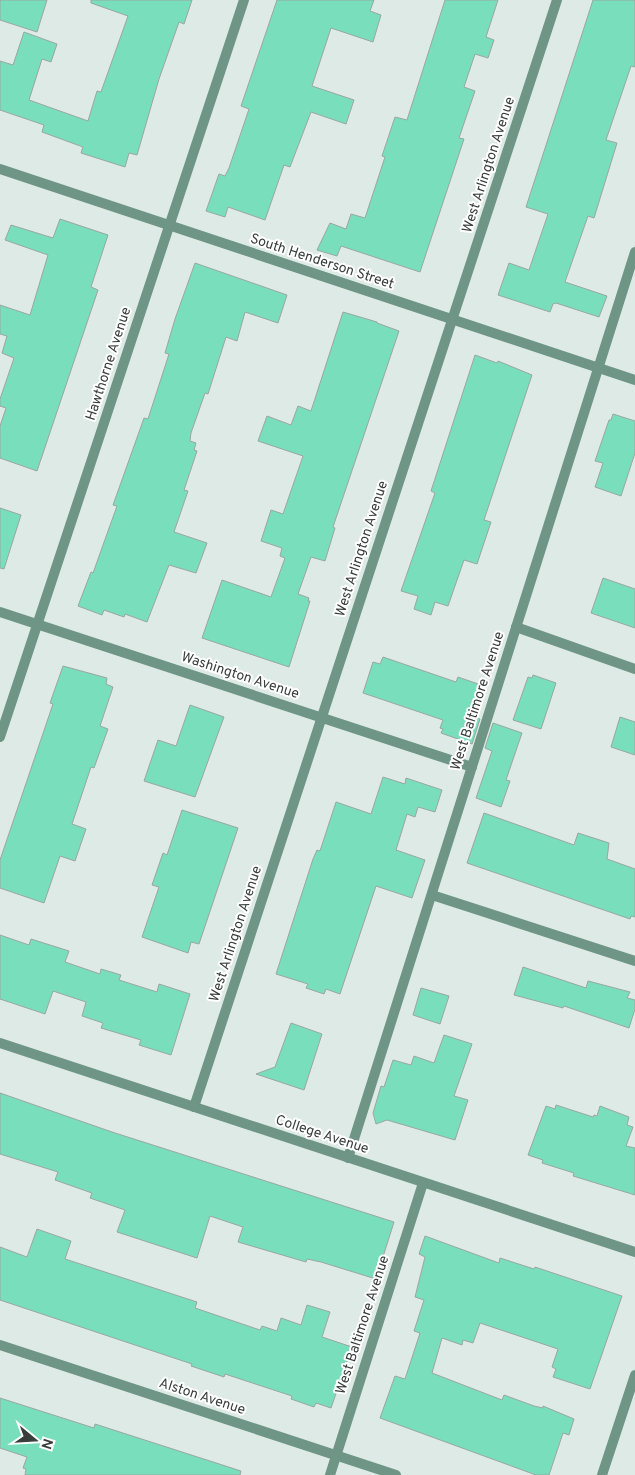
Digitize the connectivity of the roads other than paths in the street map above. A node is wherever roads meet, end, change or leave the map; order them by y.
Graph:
1 (244, 0) edge
2 (557, 0) edge
3 (0, 169) edge
4 (170, 225) junction
5 (635, 252) edge
6 (452, 320) junction
7 (598, 368) junction
8 (635, 380) edge
9 (0, 612) edge
10 (37, 624) junction
11 (516, 627) junction
12 (635, 669) edge
13 (322, 718) junction
14 (0, 737) edge
15 (472, 767) junction
16 (432, 895) junction
17 (635, 961) edge
18 (0, 1043) edge
19 (194, 1107) junction
20 (348, 1158) junction
21 (423, 1183) junction
22 (635, 1252) edge
23 (0, 1345) edge
24 (635, 1375) edge
25 (336, 1456) junction
26 (330, 1475) edge
27 (396, 1475) edge
28 (602, 1475) edge

1 - 4 street, Hawthorne Avenue
2 - 6 street, West Arlington Avenue
3 - 4 street, South Henderson Street
4 - 6 street, South Henderson Street
4 - 10 street, Hawthorne Avenue
5 - 7 street, West Baltimore Avenue
6 - 7 street, South Henderson Street
6 - 13 street, West Arlington Avenue
7 - 8 street, South Henderson Street
7 - 11 street, West Baltimore Avenue
9 - 10 street, Washington Avenue
10 - 13 street, Washington Avenue
10 - 14 street, Hawthorne Avenue
11 - 12 street
11 - 15 street, West Baltimore Avenue
13 - 15 street, Washington Avenue
13 - 19 street, West Arlington Avenue
15 - 16 street, West Baltimore Avenue
16 - 17 street
16 - 20 street, West Baltimore Avenue
18 - 19 street, College Avenue
19 - 20 street, College Avenue
20 - 21 street, College Avenue
21 - 22 street, College Avenue
21 - 25 street, West Baltimore Avenue
23 - 25 street, Alston Avenue
24 - 28 street
25 - 26 street, West Baltimore Avenue
25 - 27 street, Alston Avenue

